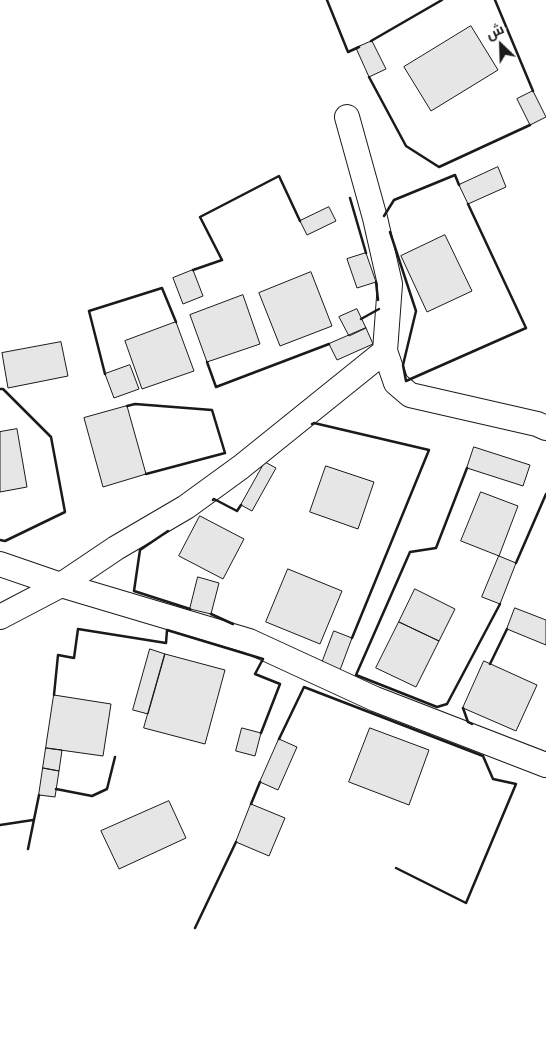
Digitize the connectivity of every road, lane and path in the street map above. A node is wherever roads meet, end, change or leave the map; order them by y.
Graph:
1 (347, 117) dead end
2 (386, 351) junction
3 (546, 428) edge
4 (0, 564) edge
5 (62, 585) junction
6 (0, 617) edge
7 (546, 765) edge

1 - 2 street
2 - 3 street
2 - 5 street
4 - 5 street
5 - 6 street
5 - 7 street

